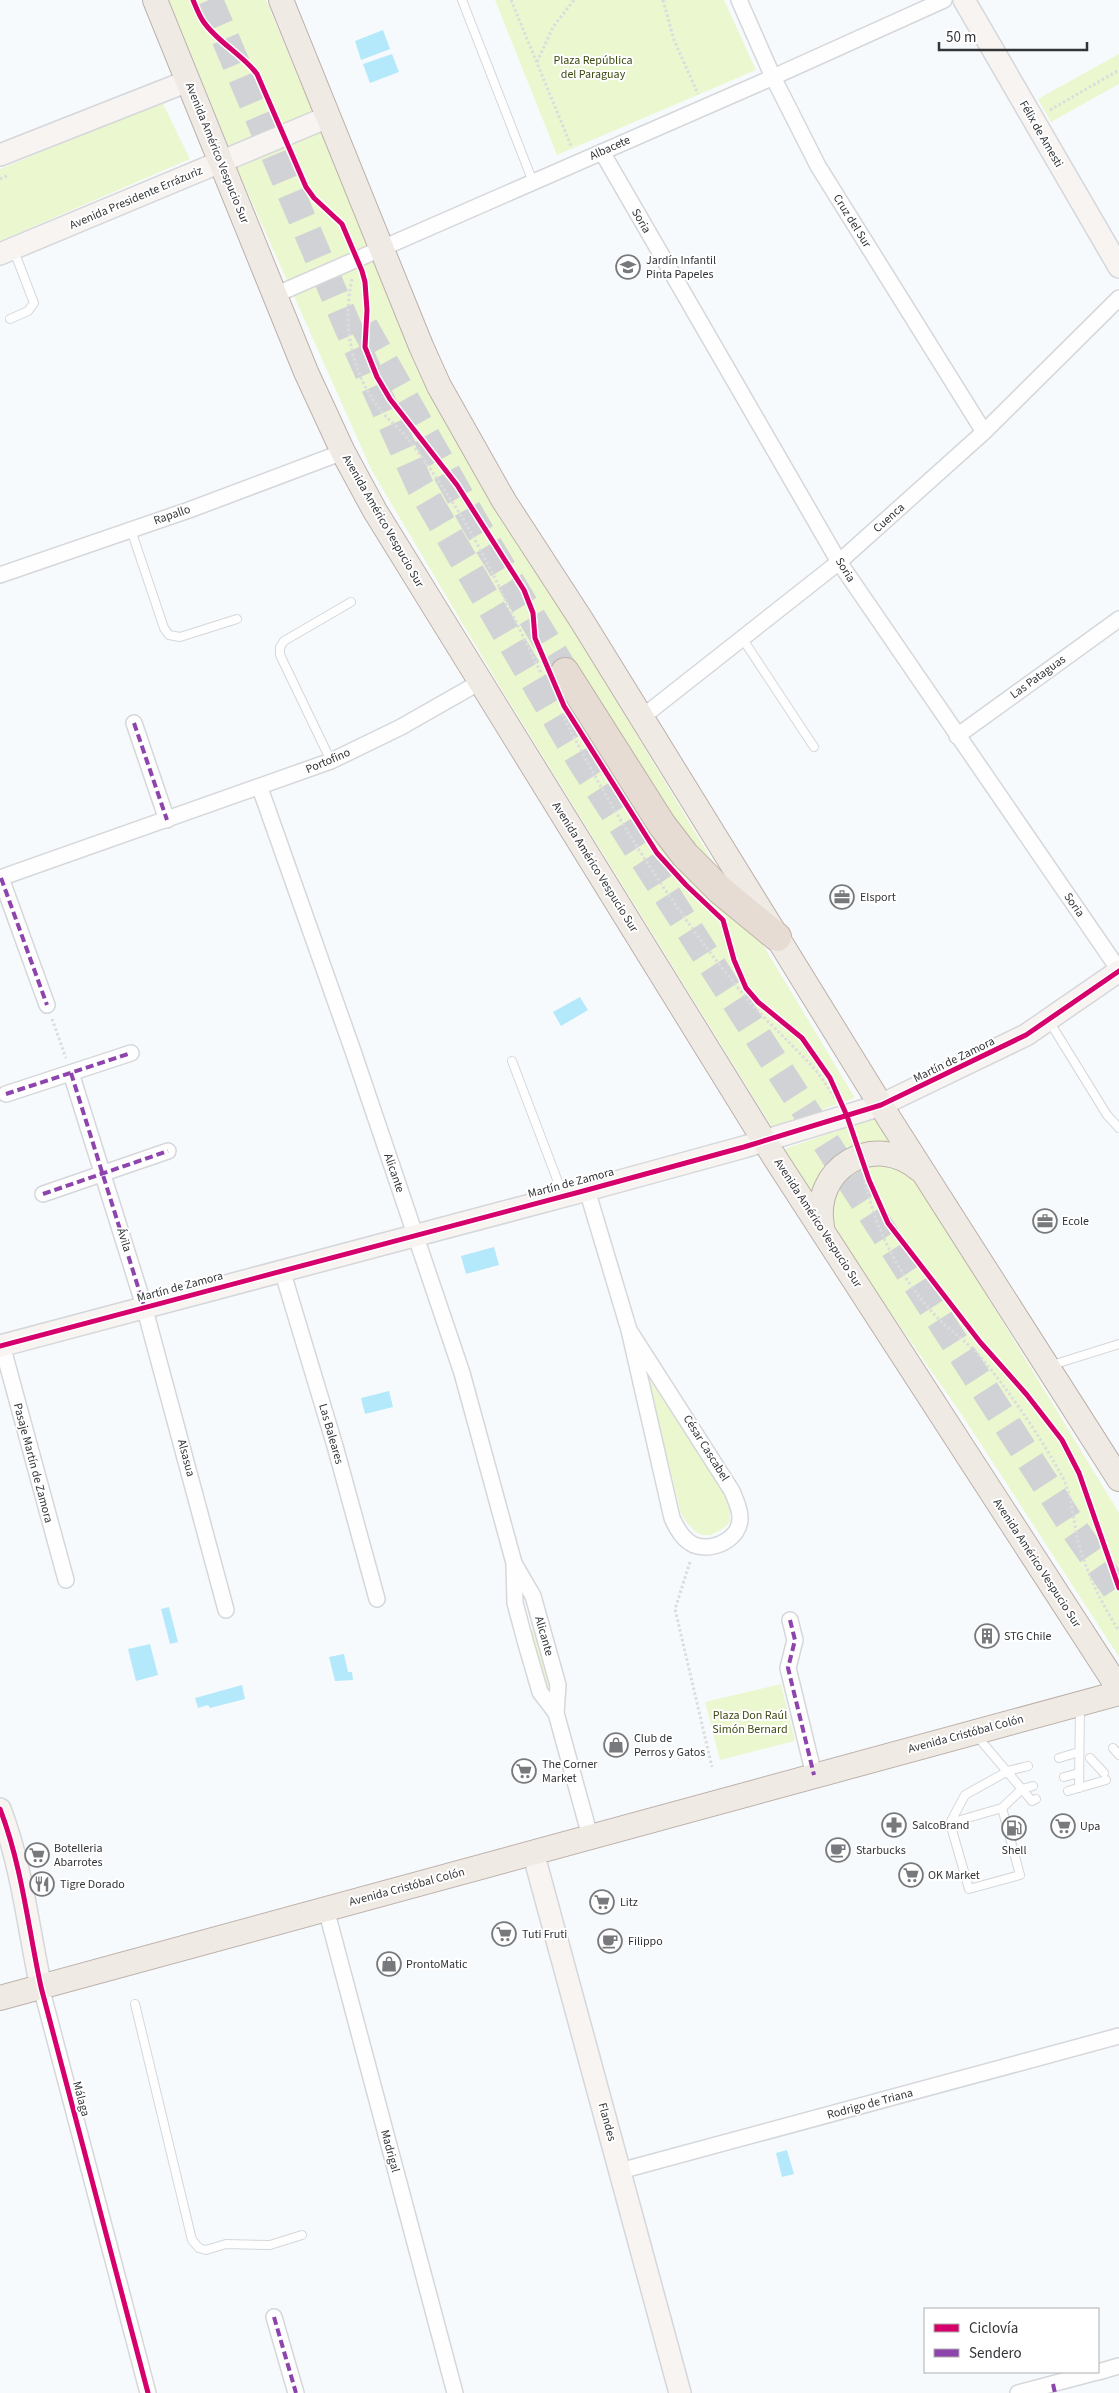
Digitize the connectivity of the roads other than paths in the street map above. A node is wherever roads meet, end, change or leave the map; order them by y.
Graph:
1 (156, 0) edge
2 (281, 0) edge
3 (462, 0) edge
4 (739, 0) edge
5 (944, 0) edge
6 (964, 0) edge
7 (773, 77) junction
8 (188, 80) junction
9 (328, 118) junction
10 (602, 152) junction
11 (0, 155) edge
12 (220, 162) junction
13 (533, 182) junction
14 (380, 248) junction
15 (7, 252) edge
16 (1119, 267) edge
17 (275, 295) junction
18 (1119, 298) edge
19 (10, 319) dead end
20 (984, 432) junction
21 (342, 452) junction
22 (131, 530) junction
23 (839, 562) junction
24 (0, 575) edge
25 (351, 602) dead end
26 (237, 619) dead end
27 (1119, 619) edge
28 (742, 638) junction
29 (565, 672) tunnel mouth
30 (480, 682) junction
31 (641, 718) junction
32 (134, 723) dead end
33 (957, 736) junction
34 (814, 747) dead end
35 (331, 760) junction
36 (260, 788) junction
37 (167, 820) junction
38 (0, 878) edge
39 (777, 936) junction
40 (1119, 970) edge
41 (46, 1005) road end
42 (1048, 1020) junction
43 (131, 1053) dead end
44 (512, 1062) dead end
45 (71, 1073) junction
46 (6, 1094) dead end
47 (881, 1105) junction
48 (1119, 1128) edge
49 (765, 1141) junction
50 (168, 1152) dead end
51 (102, 1173) junction
52 (928, 1179) junction
53 (587, 1190) junction
54 (43, 1194) dead end
55 (563, 1196) junction
56 (822, 1227) junction
57 (416, 1234) junction
58 (282, 1270) junction
59 (144, 1306) junction
60 (629, 1330) junction
61 (1119, 1344) edge
62 (1, 1346) edge
63 (1047, 1367) junction
64 (1119, 1479) edge
65 (66, 1580) dead end
66 (377, 1599) dead end
67 (226, 1610) dead end
68 (790, 1620) dead end
69 (1119, 1689) edge
70 (1119, 1693) edge
71 (1080, 1704) junction
72 (973, 1732) junction
73 (1113, 1748) dead end
74 (1079, 1752) junction
75 (1119, 1755) edge
76 (1059, 1758) dead end
77 (1090, 1758) dead end
78 (1028, 1766) dead end
79 (1008, 1771) junction
80 (1079, 1773) junction
81 (814, 1775) junction
82 (1064, 1777) dead end
83 (1033, 1786) dead end
84 (1079, 1788) junction
85 (1022, 1789) junction
86 (1068, 1791) dead end
87 (1036, 1799) dead end
88 (1002, 1808) junction
89 (0, 1809) edge
90 (950, 1823) junction
91 (590, 1836) junction
92 (533, 1852) junction
93 (326, 1909) junction
94 (41, 1987) junction
95 (0, 1998) edge
96 (135, 2004) dead end
97 (1119, 2036) edge
98 (620, 2171) junction
99 (302, 2235) dead end
100 (274, 2317) dead end
101 (1119, 2366) edge
102 (1099, 2372) edge
103 (1095, 2373) edge
104 (1054, 2388) edge
105 (148, 2393) edge
106 (296, 2393) edge
107 (455, 2393) edge
108 (680, 2393) edge
109 (1018, 2393) edge

1 - 8 main road, Avenida Américo Vespucio Sur
2 - 9 main road
3 - 13 lane
4 - 7 street, Cruz del Sur
5 - 7 street, Albacete
6 - 16 street, Félix de Amesti
7 - 10 street, Albacete
7 - 20 street, Cruz del Sur
8 - 11 street
8 - 12 main road, Avenida Américo Vespucio Sur
9 - 12 street, Avenida Presidente Errázuriz
9 - 14 main road
10 - 13 street, Albacete
10 - 23 street, Soria
12 - 15 street, Avenida Presidente Errázuriz
12 - 17 main road, Avenida Américo Vespucio Sur
13 - 14 street, Albacete
14 - 17 street, Albacete
14 - 31 main road
15 - 19 lane
17 - 21 main road, Avenida Américo Vespucio Sur
18 - 20 street, Cuenca
20 - 23 street, Cuenca
21 - 22 street, Rapallo
21 - 30 main road, Avenida Américo Vespucio Sur
22 - 24 street, Rapallo
22 - 26 lane
23 - 28 street, Cuenca
23 - 33 street, Soria
25 - 35 lane
27 - 33 street, Las Pataguas
28 - 31 street, Cuenca
28 - 34 lane
29 - 39 highway
30 - 35 street, Portofino
30 - 49 main road, Avenida Américo Vespucio Sur
31 - 39 main road
32 - 37 street
33 - 40 street, Soria
35 - 36 street, Portofino
36 - 37 street, Portofino
36 - 57 street, Alicante
37 - 38 street, Portofino
38 - 41 street
39 - 47 main road
40 - 42 street, Martín de Zamora
42 - 47 street, Martín de Zamora
42 - 48 lane
43 - 45 street
44 - 55 lane
45 - 46 street
45 - 51 street, Ávila
47 - 49 street, Martín de Zamora
47 - 52 main road
49 - 53 street, Martín de Zamora
49 - 56 main road, Avenida Américo Vespucio Sur
50 - 51 street
51 - 54 street
51 - 59 street, Ávila
52 - 56 main road
52 - 63 main road
53 - 55 street, Martín de Zamora
53 - 60 street, César Cascabel
55 - 57 street, Martín de Zamora
56 - 69 main road, Avenida Américo Vespucio Sur
57 - 58 street, Martín de Zamora
57 - 91 street, Alicante
58 - 59 street, Martín de Zamora
58 - 66 street, Las Baleares
59 - 62 street, Martín de Zamora
59 - 67 street, Alsasua
60 - 60 street, César Cascabel
61 - 63 lane
62 - 65 street, Pasaje Martín de Zamora
63 - 64 main road
68 - 81 street
70 - 71 main road, Avenida Cristóbal Colón
71 - 72 main road, Avenida Cristóbal Colón
71 - 74 lane
72 - 79 lane
72 - 81 main road, Avenida Cristóbal Colón
73 - 75 lane
74 - 76 lane
74 - 80 lane
77 - 84 lane
78 - 79 lane
79 - 85 lane
79 - 90 lane
80 - 82 lane
80 - 84 lane
81 - 91 main road, Avenida Cristóbal Colón
83 - 85 lane
84 - 86 lane
85 - 87 lane
85 - 88 lane
88 - 90 lane
88 - 90 lane
89 - 94 street, Málaga
91 - 92 main road, Avenida Cristóbal Colón
92 - 93 main road, Avenida Cristóbal Colón
92 - 98 street, Flandes
93 - 94 main road, Avenida Cristóbal Colón
93 - 107 street, Madrigal
94 - 95 main road, Avenida Cristóbal Colón
94 - 105 street, Málaga
96 - 99 lane
97 - 98 street, Rodrigo de Triana
98 - 108 street, Flandes
100 - 106 street
101 - 102 street
103 - 104 street
104 - 109 street

